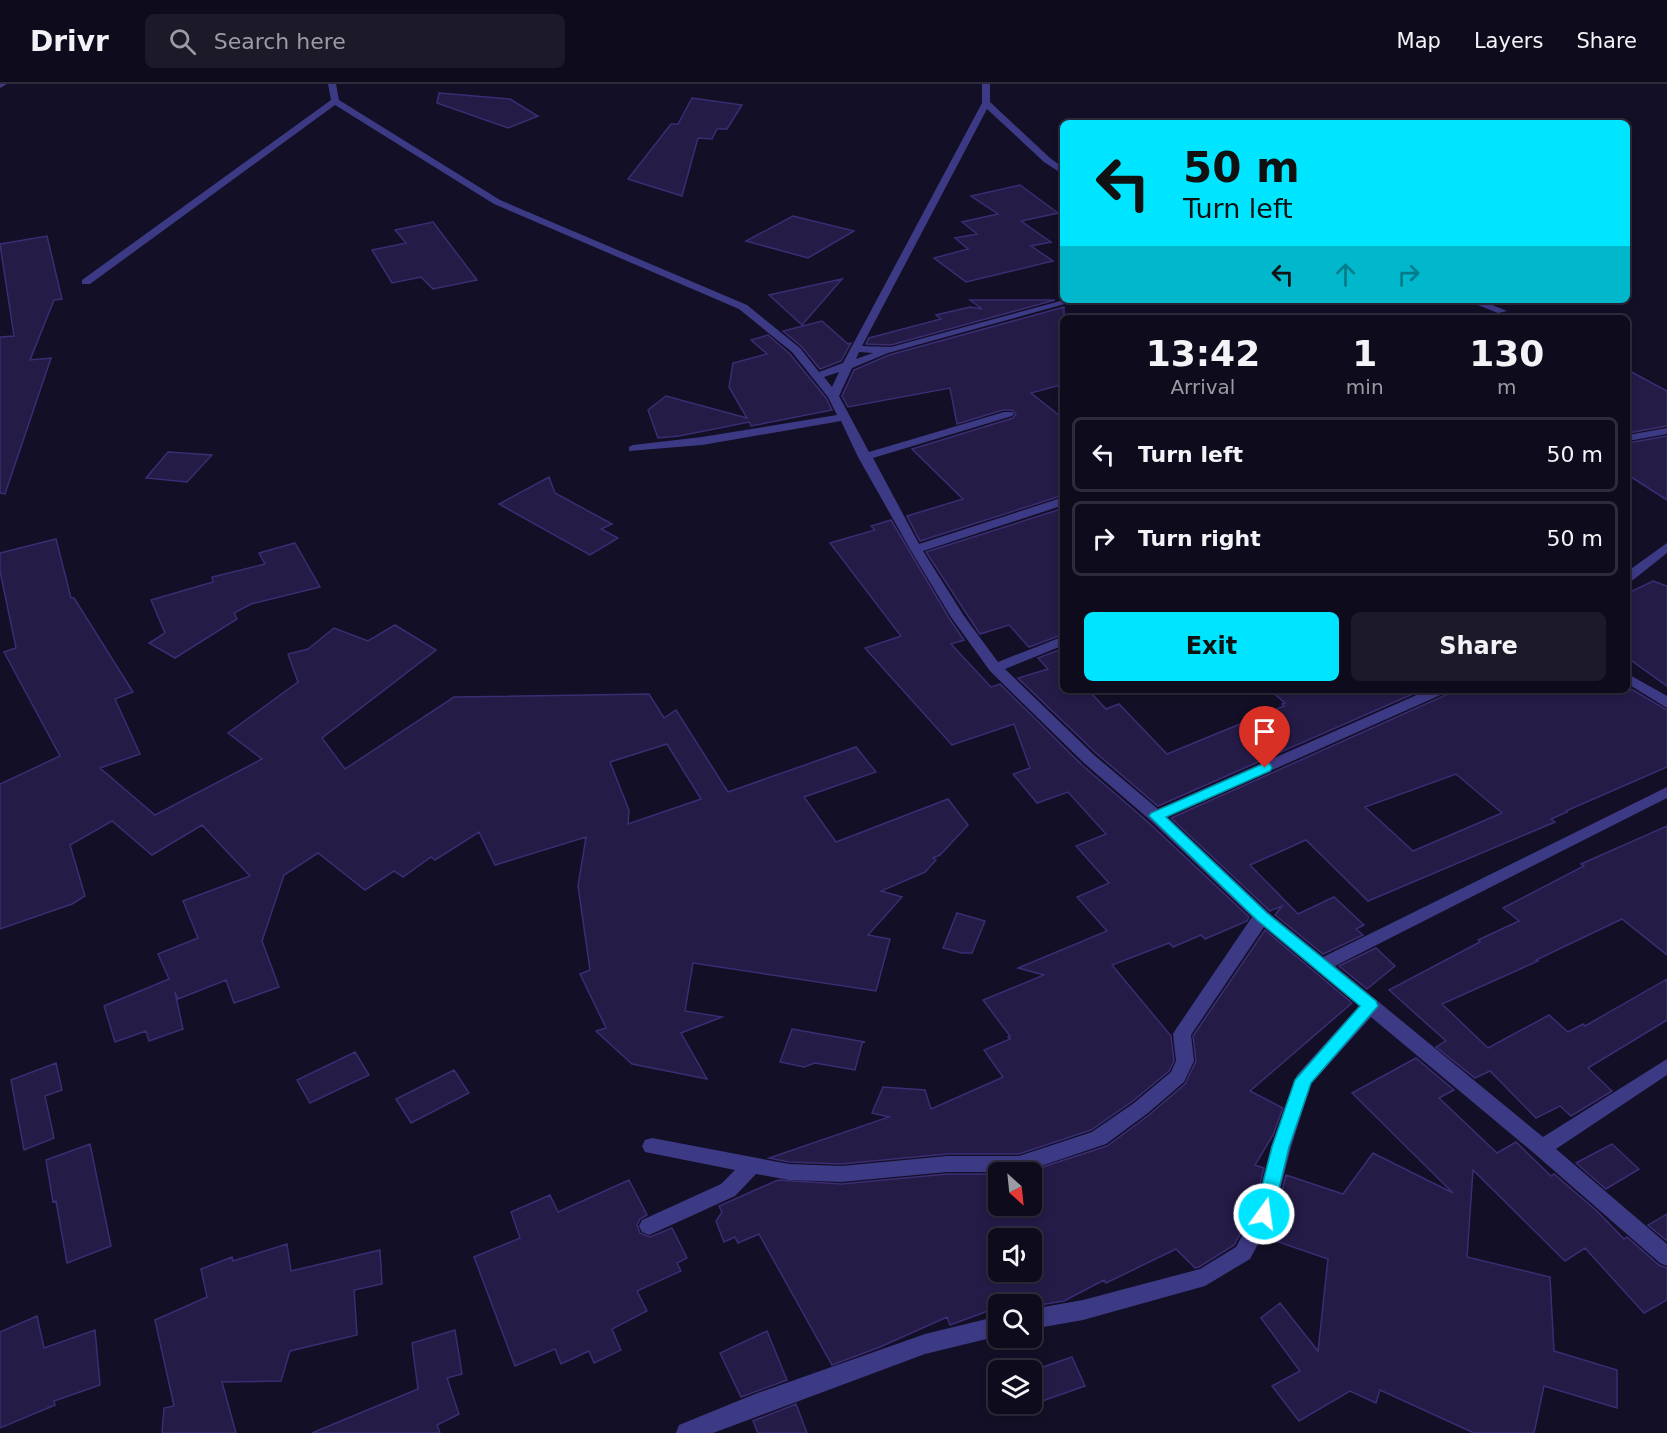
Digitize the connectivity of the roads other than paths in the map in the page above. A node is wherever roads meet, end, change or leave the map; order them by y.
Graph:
1 (332, 84) edge
2 (986, 84) edge
3 (335, 101) junction
4 (986, 103) junction
5 (1060, 169) edge
6 (86, 282) dead end
7 (1063, 303) edge
8 (1479, 303) edge
9 (1502, 311) dead end
10 (855, 349) junction
11 (891, 350) junction
12 (846, 367) junction
13 (817, 376) junction
14 (833, 396) junction
15 (1008, 414) dead end
16 (844, 417) junction
17 (1667, 430) edge
18 (1630, 438) edge
19 (633, 449) dead end
20 (864, 457) junction
21 (1060, 502) edge
22 (1667, 547) edge
23 (916, 549) junction
24 (1630, 575) edge
25 (1060, 642) edge
26 (995, 668) junction
27 (1630, 679) edge
28 (1433, 693) edge
29 (1667, 703) edge
30 (1667, 792) edge
31 (1156, 816) junction
32 (1262, 916) junction
33 (1320, 966) junction
34 (1370, 1006) junction
35 (1667, 1066) edge
36 (652, 1146) dead end
37 (1542, 1148) junction
38 (752, 1165) junction
39 (649, 1226) dead end
40 (1667, 1257) edge
41 (1042, 1317) edge
42 (988, 1329) edge
43 (687, 1433) edge

1 - 3 street
2 - 4 street
3 - 6 street
3 - 13 street
4 - 5 street
4 - 10 street
7 - 11 street
8 - 9 street
10 - 11 street
10 - 12 street
11 - 12 street
12 - 13 street
12 - 14 street
13 - 14 street
14 - 16 street
15 - 20 street
16 - 19 street
16 - 20 street
17 - 18 street
20 - 23 street
21 - 23 street
22 - 24 street
23 - 26 street
25 - 26 street
26 - 31 street
27 - 29 street
28 - 31 street
30 - 33 street
31 - 32 street
32 - 33 street
32 - 38 street
33 - 34 street
34 - 37 street
34 - 41 street
35 - 37 street
36 - 38 street
37 - 40 street
38 - 39 street
42 - 43 street

